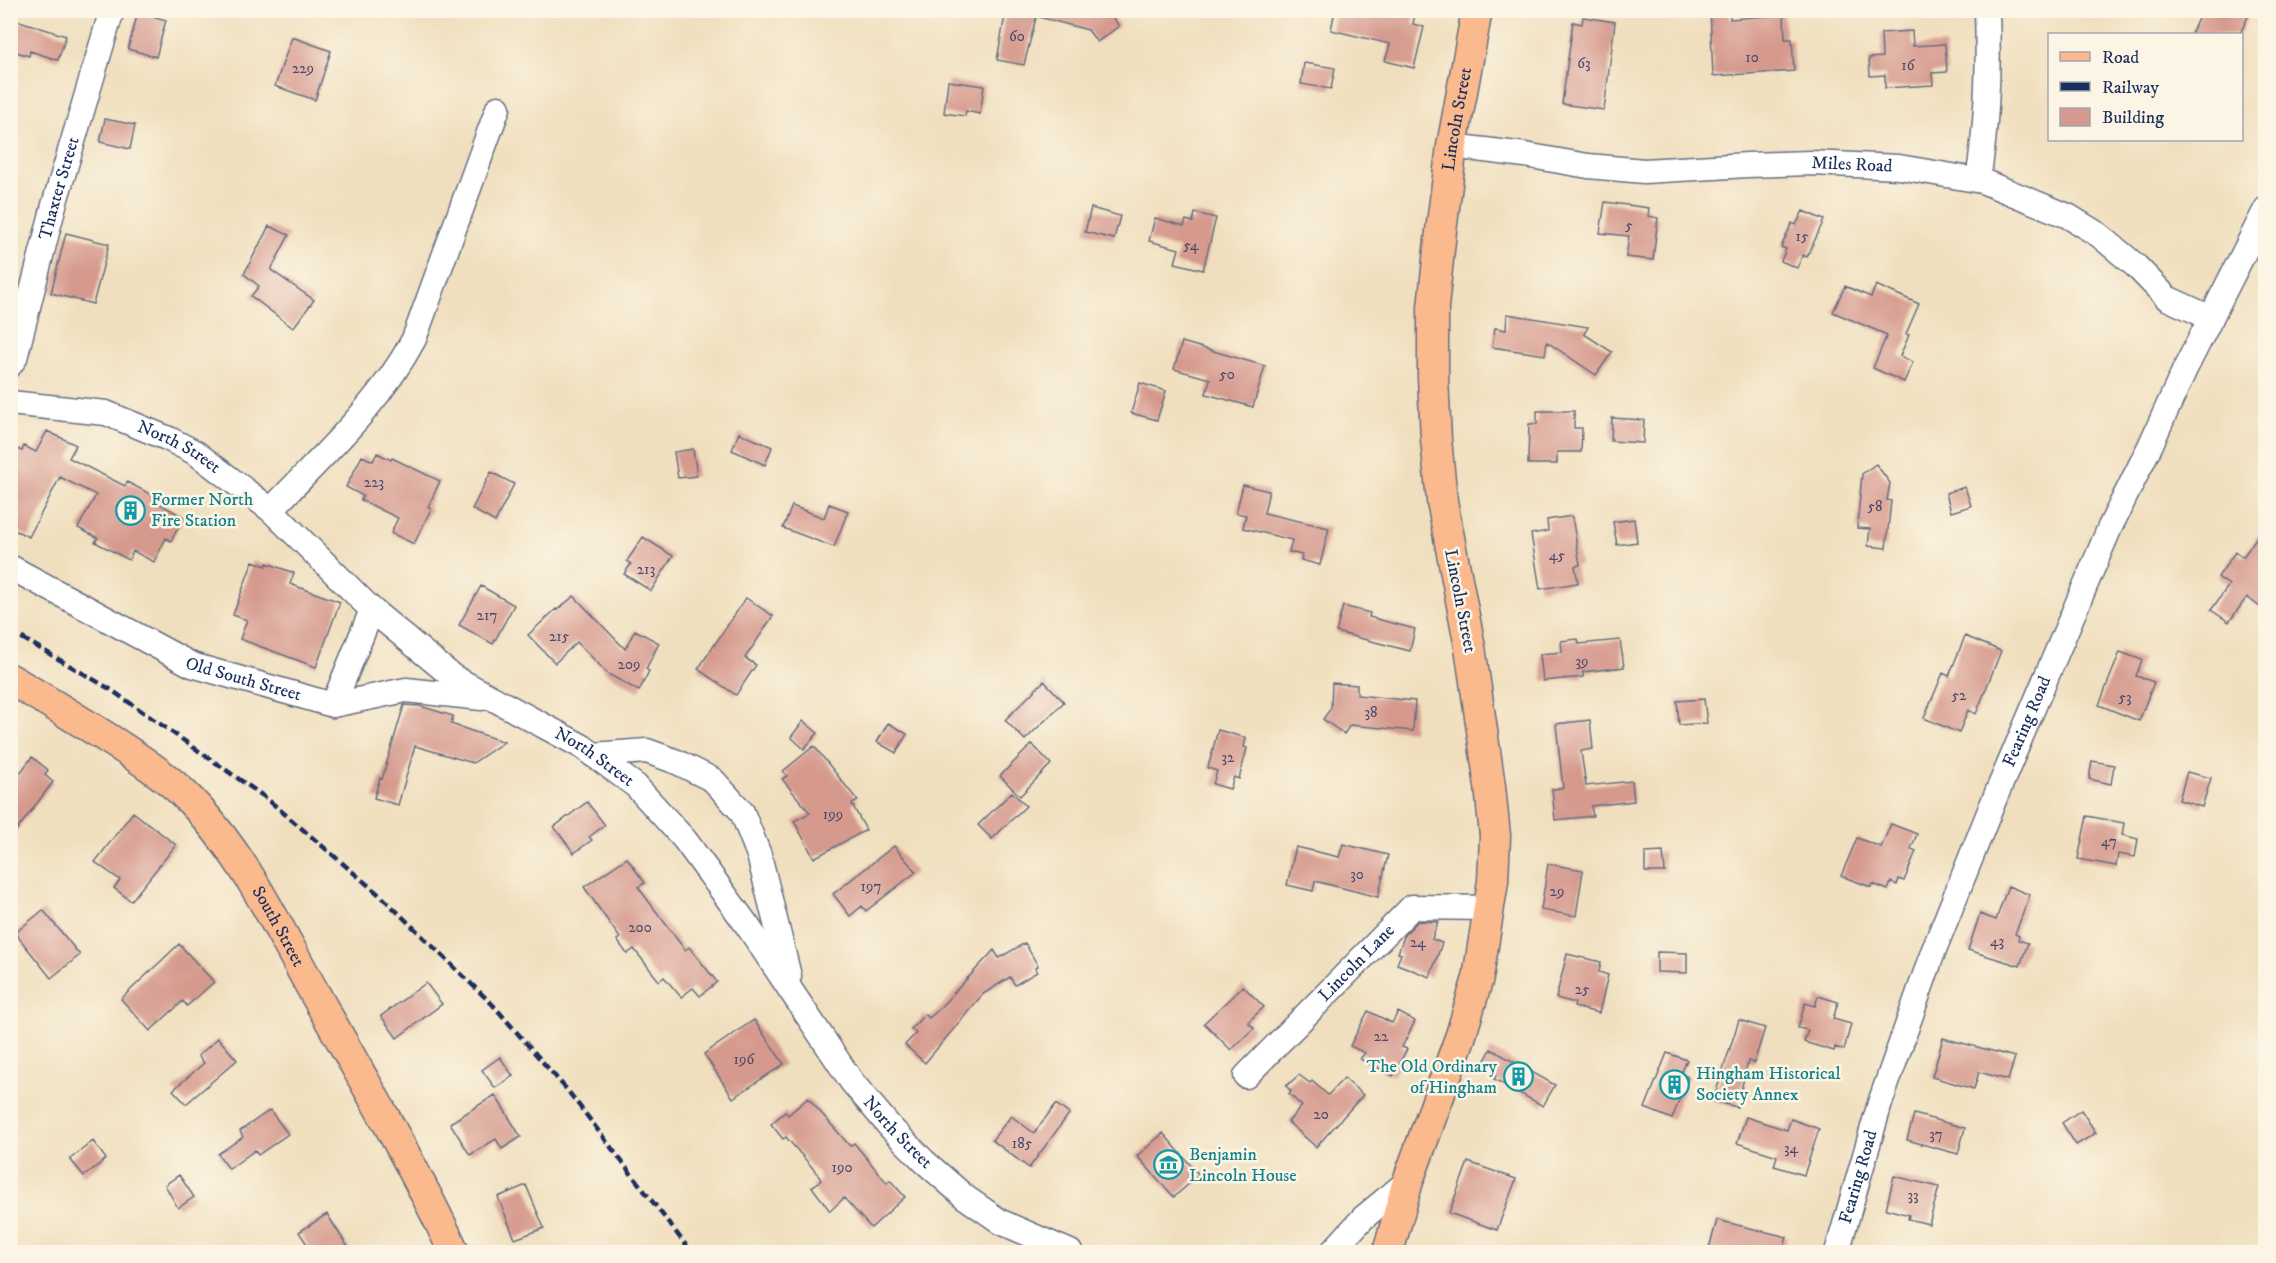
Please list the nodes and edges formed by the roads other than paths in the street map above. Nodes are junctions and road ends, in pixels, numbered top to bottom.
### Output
1 (112, 10) edge
2 (1477, 10) edge
3 (1987, 10) edge
4 (498, 108) dead end
5 (1452, 146) junction
6 (1978, 180) junction
7 (2265, 209) edge
8 (2211, 318) junction
9 (10, 364) edge
10 (10, 403) edge
11 (271, 510) junction
12 (10, 567) edge
13 (372, 610) junction
14 (10, 679) edge
15 (496, 700) junction
16 (333, 705) junction
17 (593, 755) junction
18 (1489, 908) junction
19 (793, 993) junction
20 (1246, 1076) dead end
21 (1408, 1181) junction
22 (454, 1252) edge
23 (1070, 1252) edge
24 (1332, 1252) edge
25 (1388, 1252) edge
26 (1837, 1252) edge

1 - 9 street, Thaxter Street
2 - 5 main road, Lincoln Street
3 - 6 street
4 - 11 street
5 - 6 street, Miles Road
5 - 18 main road, Lincoln Street
6 - 8 street, Miles Road
7 - 8 street, Fearing Road
8 - 26 street, Fearing Road
10 - 11 street, North Street
11 - 13 street, North Street
12 - 16 street, Old South Street
13 - 15 street, North Street
13 - 16 street
14 - 22 main road, South Street
15 - 16 street, Old South Street
15 - 17 street, North Street
17 - 19 street, North Street
17 - 19 street
18 - 20 street, Lincoln Lane
18 - 21 main road, Lincoln Street
19 - 23 street, North Street
21 - 24 street
21 - 25 main road, Lincoln Street

